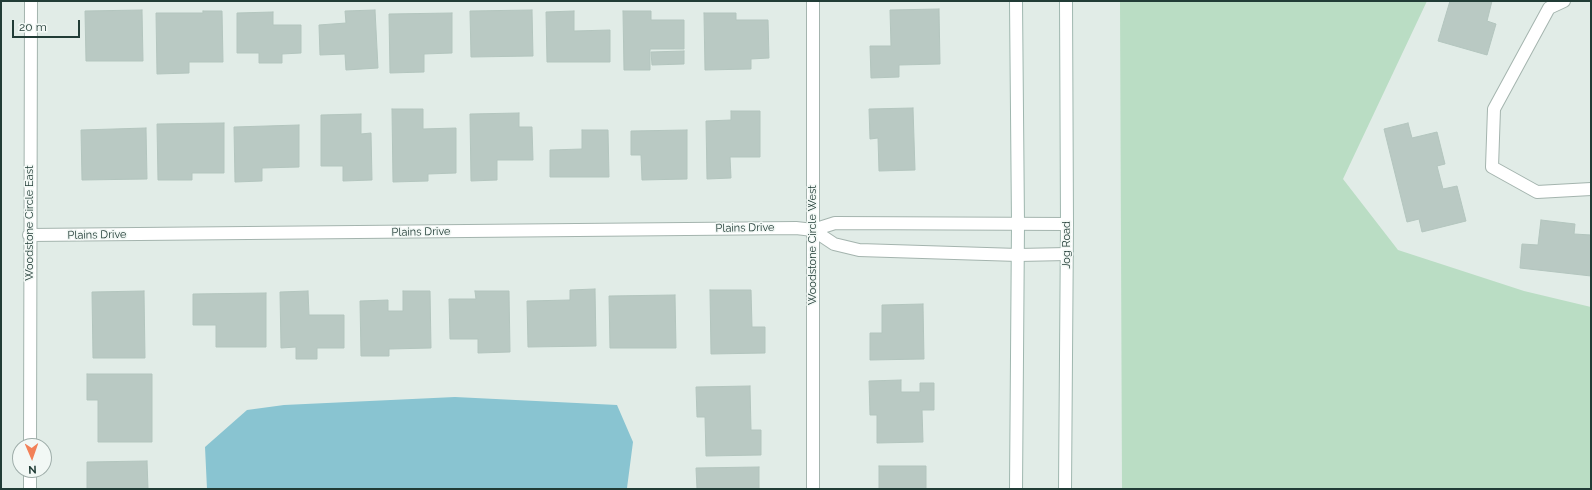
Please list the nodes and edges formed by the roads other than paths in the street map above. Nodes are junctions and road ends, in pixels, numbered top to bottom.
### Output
1 (31, 1) edge
2 (813, 1) edge
3 (1016, 1) edge
4 (1066, 1) edge
5 (1564, 1) edge
6 (1591, 189) edge
7 (1018, 224) junction
8 (1067, 224) junction
9 (814, 230) junction
10 (29, 235) junction
11 (1067, 254) junction
12 (1018, 255) junction
13 (30, 438) edge
14 (30, 478) edge
15 (30, 489) edge
16 (813, 489) edge
17 (1016, 489) edge
18 (1065, 489) edge

1 - 10 street, Woodstone Circle East
2 - 9 street, Woodstone Circle West
3 - 7 street
4 - 8 street, Jog Road
5 - 6 street
7 - 8 street, Plains Drive
7 - 9 street, Plains Drive
7 - 12 street
8 - 11 street, Jog Road
9 - 10 street, Plains Drive
9 - 12 street, Plains Drive
9 - 16 street, Woodstone Circle West
10 - 13 street, Woodstone Circle East
11 - 12 street, Plains Drive
11 - 18 street, Jog Road
12 - 17 street
14 - 15 street

